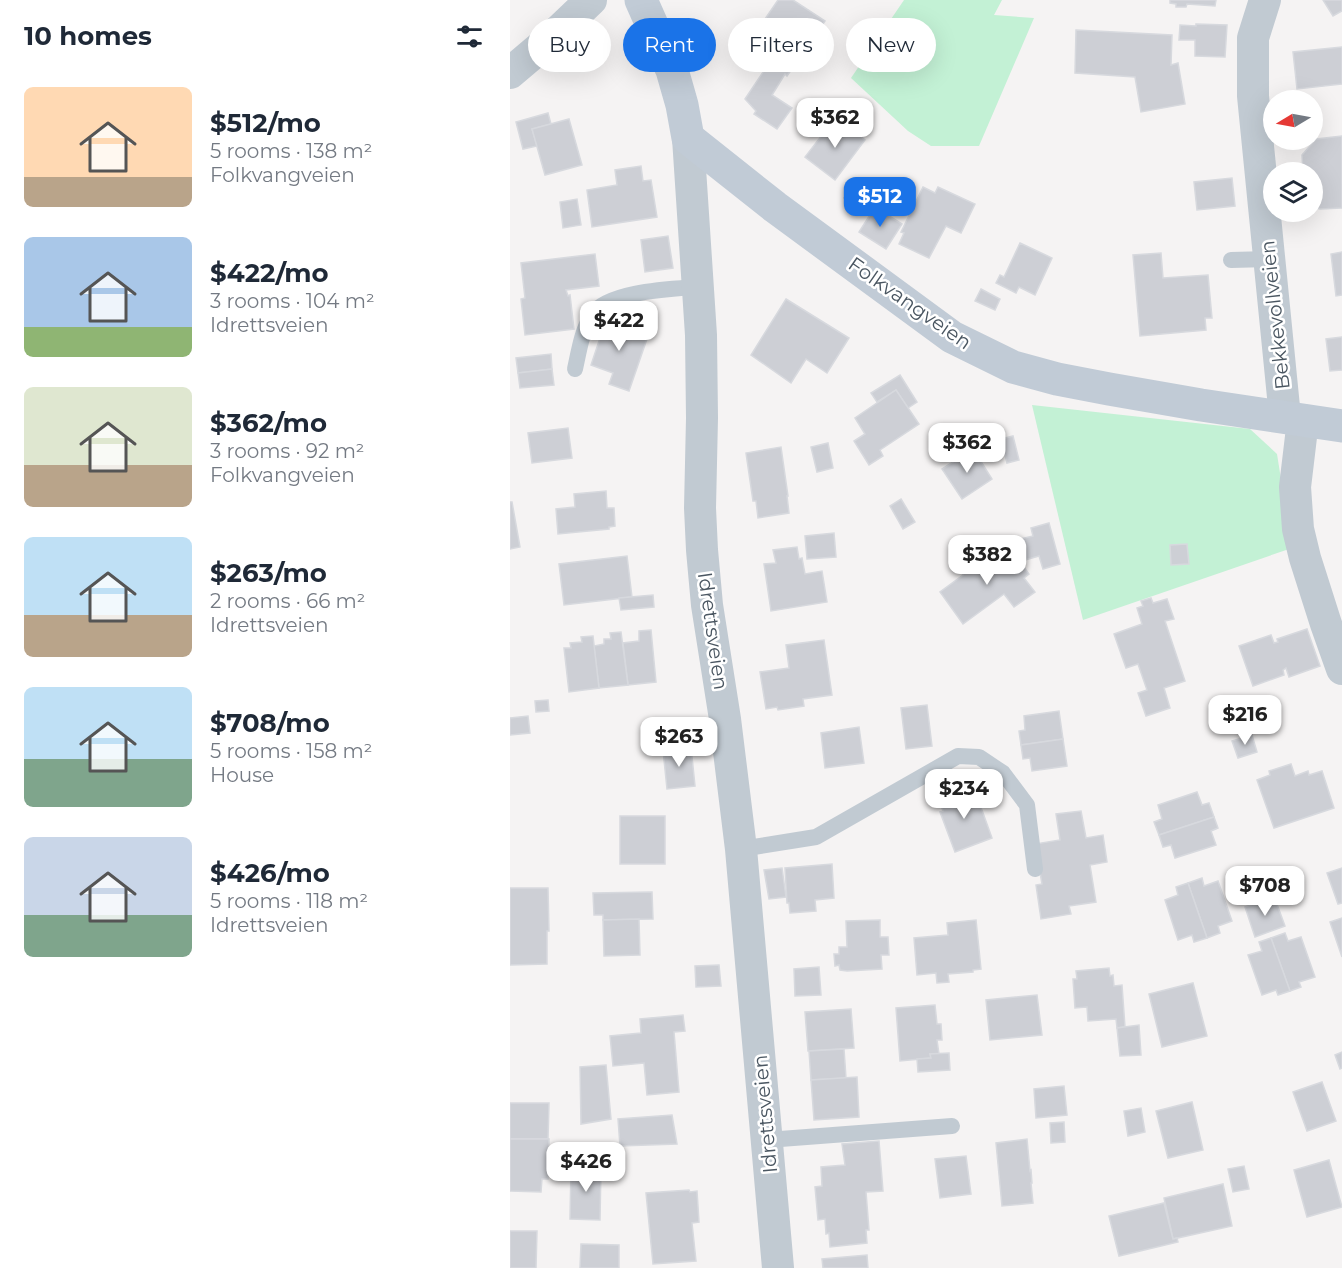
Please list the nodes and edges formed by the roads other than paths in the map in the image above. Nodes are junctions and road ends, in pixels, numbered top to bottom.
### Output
1 (591, 0) edge
2 (642, 0) edge
3 (1265, 0) edge
4 (510, 73) edge
5 (688, 138) junction
6 (1269, 259) junction
7 (1231, 260) dead end
8 (698, 287) junction
9 (574, 369) dead end
10 (1294, 418) junction
11 (1342, 426) edge
12 (1342, 669) edge
13 (741, 849) junction
14 (1035, 869) dead end
15 (952, 1126) dead end
16 (767, 1140) junction
17 (778, 1268) edge

1 - 4 street
2 - 5 street, Idrettsveien
3 - 6 street, Bekkevollveien
5 - 8 street, Idrettsveien
5 - 10 street, Folkvangveien
6 - 7 lane
6 - 10 street, Bekkevollveien
8 - 9 lane
8 - 13 street, Idrettsveien
10 - 11 street, Folkvangveien
10 - 12 street, Bekkevollveien
13 - 14 lane
13 - 16 street, Idrettsveien
15 - 16 lane
16 - 17 street, Idrettsveien

